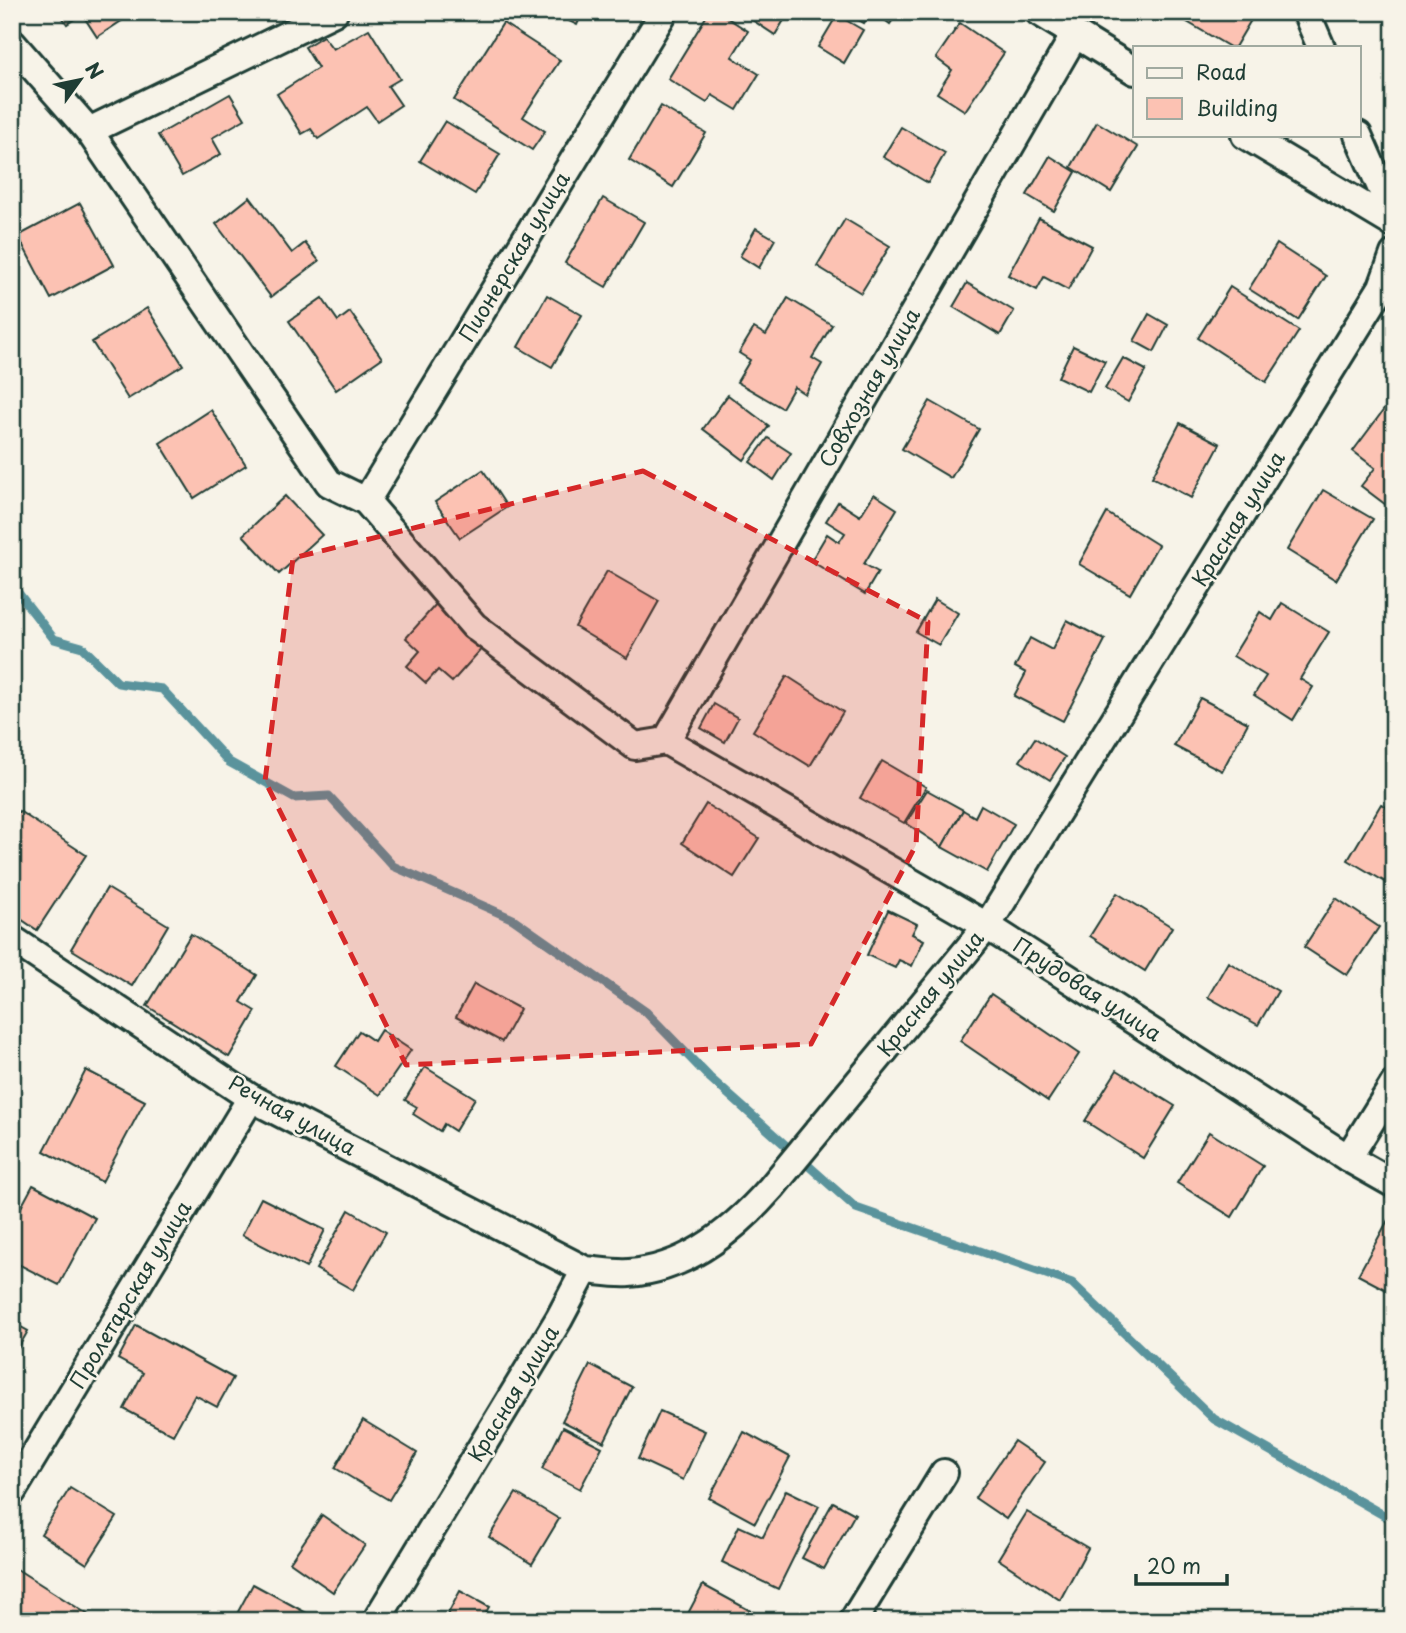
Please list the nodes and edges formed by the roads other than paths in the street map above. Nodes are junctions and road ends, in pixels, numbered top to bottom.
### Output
1 (334, 12) edge
2 (664, 12) edge
3 (1039, 12) edge
4 (1306, 12) edge
5 (1074, 36) junction
6 (12, 43) edge
7 (1321, 46) edge
8 (1133, 70) edge
9 (89, 131) junction
10 (1247, 136) edge
11 (1359, 136) edge
12 (1394, 217) edge
13 (1394, 224) edge
14 (1394, 254) edge
15 (366, 501) junction
16 (666, 741) junction
17 (987, 926) junction
18 (12, 939) edge
19 (1394, 1084) edge
20 (251, 1098) junction
21 (1348, 1158) junction
22 (1394, 1184) edge
23 (585, 1270) junction
24 (944, 1473) dead end
25 (12, 1492) edge
26 (376, 1621) edge
27 (853, 1621) edge

1 - 9 street
2 - 15 street, Пионерская улица
3 - 5 street
4 - 7 street
5 - 8 street
5 - 16 street, Совхозная улица
6 - 9 street
9 - 15 street
10 - 13 street
11 - 12 street
14 - 17 street, Красная улица
15 - 16 street
16 - 17 street, Прудовая улица
17 - 21 street, Прудовая улица
17 - 23 street, Красная улица
18 - 20 street, Речная улица
19 - 21 street
20 - 23 street, Речная улица
20 - 25 street, Пролетарская улица
21 - 22 street, Прудовая улица
23 - 26 street, Красная улица
24 - 27 street

